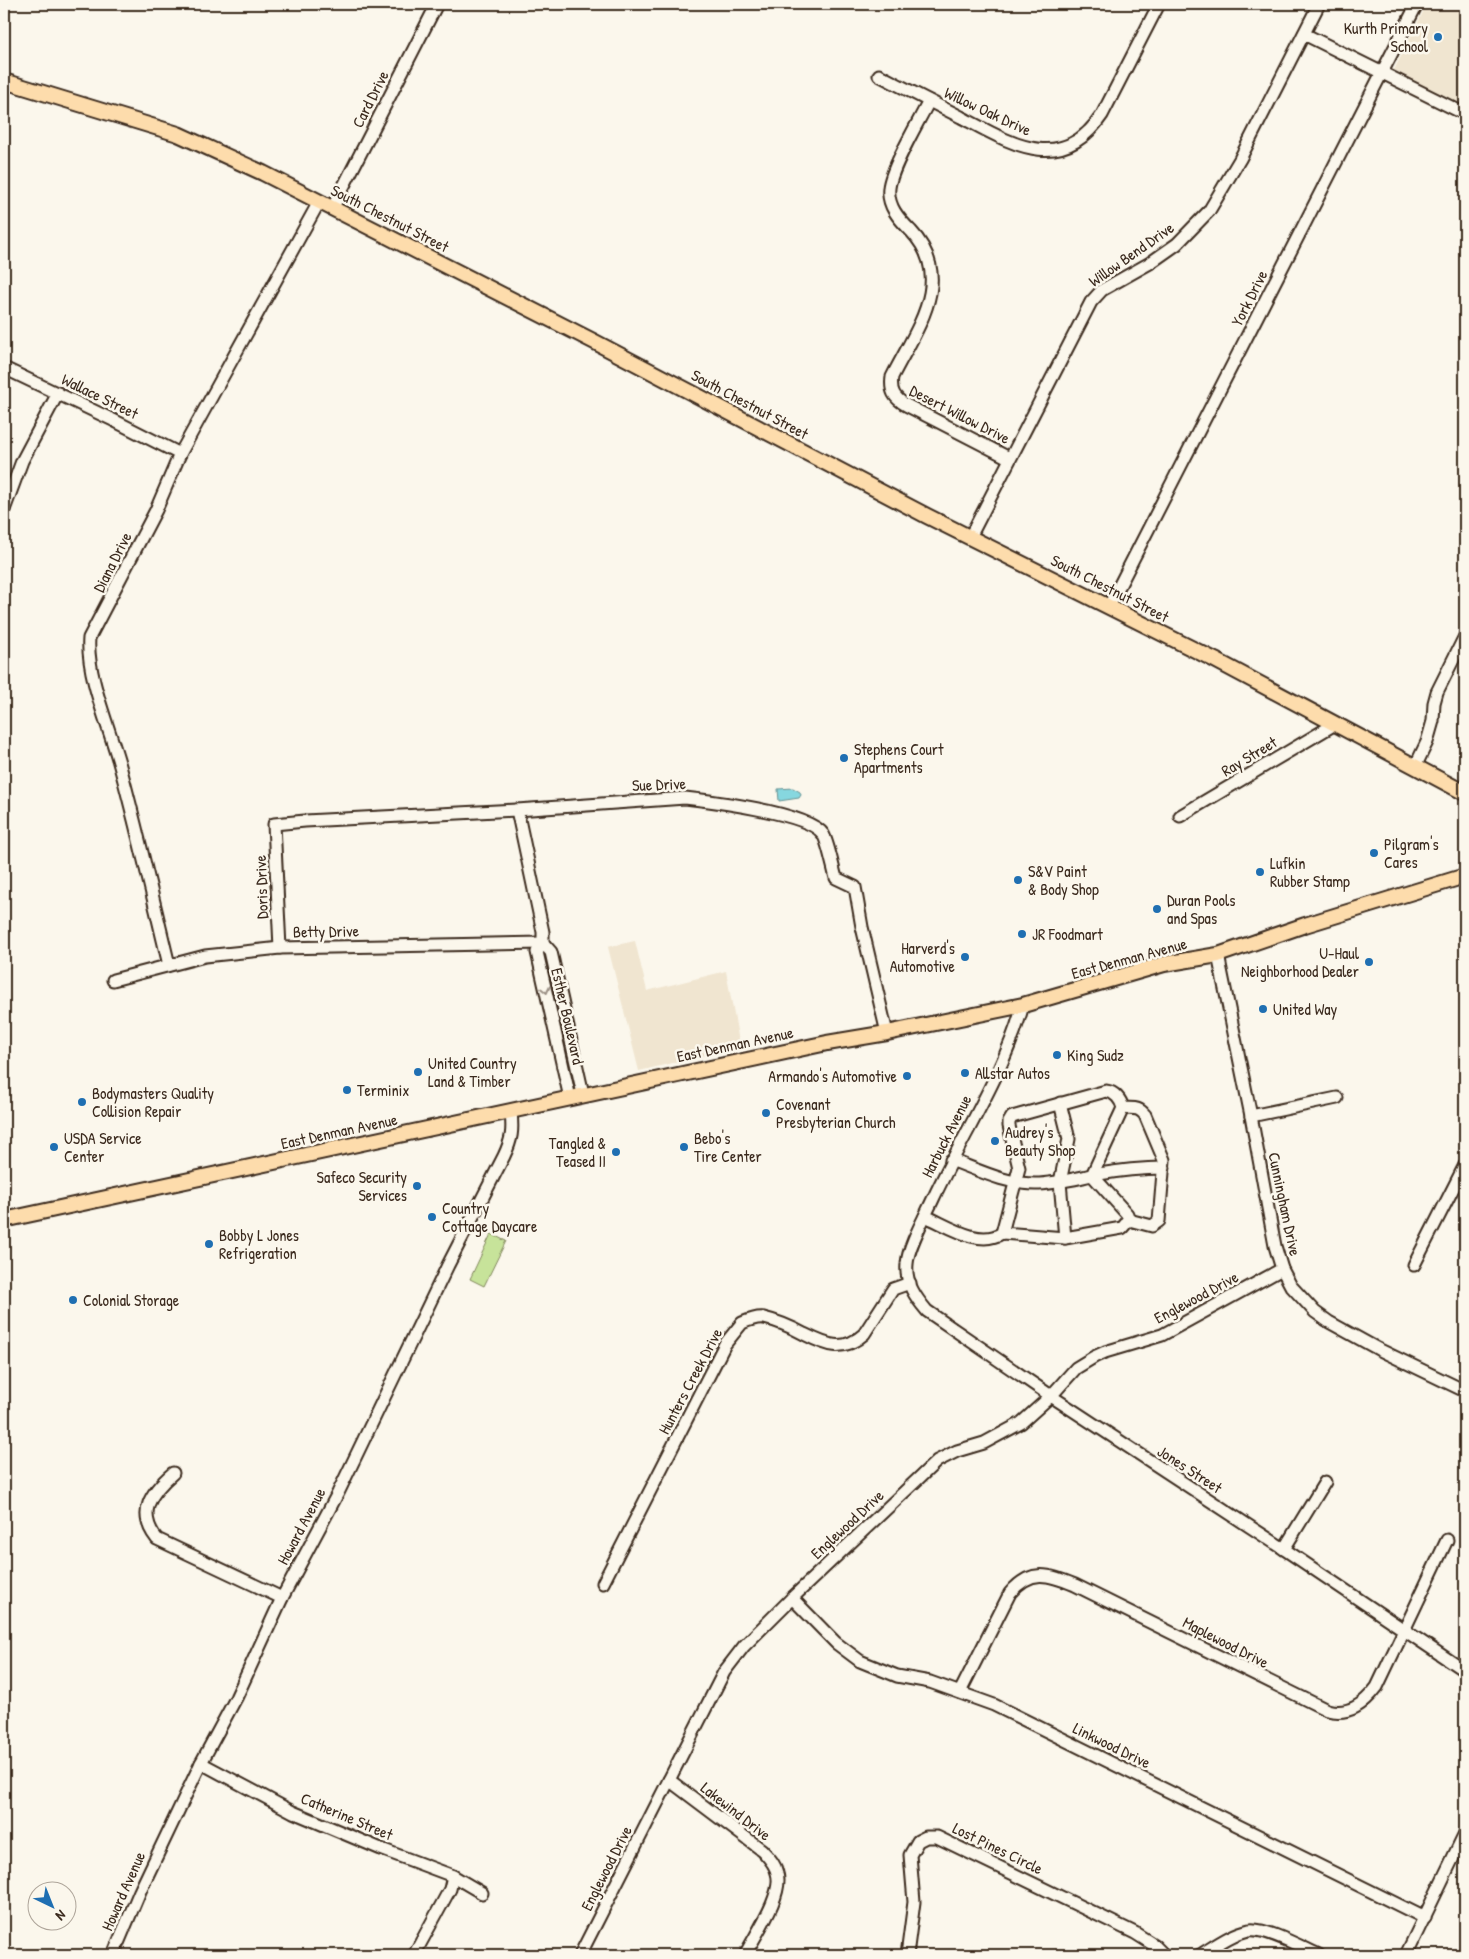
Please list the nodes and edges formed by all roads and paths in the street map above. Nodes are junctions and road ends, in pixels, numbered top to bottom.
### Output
1 (437, 4) edge
2 (1159, 4) edge
3 (1319, 4) edge
4 (1417, 4) edge
5 (1304, 34) junction
6 (1382, 72) junction
7 (879, 75) dead end
8 (4, 82) edge
9 (929, 101) junction
10 (1465, 114) edge
11 (319, 202) junction
12 (332, 209) junction
13 (4, 368) edge
14 (58, 393) junction
15 (180, 454) junction
16 (1010, 458) junction
17 (4, 510) edge
18 (970, 537) junction
19 (1108, 606) junction
20 (1465, 636) edge
21 (1335, 724) junction
22 (1415, 767) junction
23 (1465, 793) edge
24 (517, 810) junction
25 (1180, 816) dead end
26 (274, 824) joint
27 (1465, 876) edge
28 (543, 943) junction
29 (280, 948) junction
30 (1218, 955) junction
31 (169, 965) junction
32 (113, 980) dead end
33 (1022, 1005) junction
34 (887, 1033) junction
35 (577, 1096) junction
36 (1337, 1098) dead end
37 (1060, 1104) junction
38 (1123, 1108) junction
39 (511, 1112) junction
40 (1251, 1116) junction
41 (951, 1160) junction
42 (1465, 1165) edge
43 (1164, 1168) junction
44 (1092, 1176) junction
45 (1016, 1182) junction
46 (1060, 1182) junction
47 (925, 1216) junction
48 (4, 1220) edge
49 (1129, 1220) junction
50 (1002, 1233) junction
51 (1065, 1238) junction
52 (1414, 1265) dead end
53 (1282, 1269) junction
54 (910, 1283) junction
55 (1465, 1391) edge
56 (1051, 1396) junction
57 (173, 1473) dead end
58 (1325, 1482) dead end
59 (1447, 1540) dead end
60 (1284, 1549) junction
61 (603, 1583) dead end
62 (282, 1598) junction
63 (792, 1598) junction
64 (1404, 1631) junction
65 (1465, 1672) edge
66 (960, 1692) junction
67 (201, 1763) junction
68 (669, 1780) junction
69 (1465, 1834) edge
70 (454, 1876) junction
71 (482, 1893) dead end
72 (1426, 1918) junction
73 (113, 1955) edge
74 (414, 1955) edge
75 (580, 1955) edge
76 (745, 1955) edge
77 (907, 1955) edge
78 (1164, 1955) edge
79 (1200, 1955) edge
80 (1319, 1955) edge
81 (1406, 1955) edge

1 - 12 street, Card Drive
2 - 9 street, Willow Oak Drive
3 - 5 street, Willow Bend Drive
4 - 6 street, York Drive
5 - 6 street
5 - 16 street, Willow Bend Drive
6 - 10 street
6 - 19 street, York Drive
7 - 9 street, Willow Oak Drive
8 - 11 main road, South Chestnut Street
9 - 16 street, Desert Willow Drive
11 - 12 main road, South Chestnut Street
11 - 15 street, Diana Drive
12 - 18 main road, South Chestnut Street
13 - 14 street, Wallace Street
14 - 15 street, Wallace Street
14 - 17 street
15 - 31 street, Diana Drive
16 - 18 street, Willow Bend Drive
18 - 19 main road, South Chestnut Street
19 - 21 main road, South Chestnut Street
20 - 22 street
21 - 22 main road, South Chestnut Street
21 - 25 street, Ray Street
22 - 23 main road, South Chestnut Street
24 - 26 street, Sue Drive
24 - 28 street, Esther Boulevard
24 - 34 street, Sue Drive
26 - 29 street, Doris Drive
27 - 30 main road, East Denman Avenue
28 - 29 street, Betty Drive
28 - 35 street, Esther Boulevard
29 - 31 street, Betty Drive
30 - 33 main road, East Denman Avenue
30 - 40 street, Cunningham Drive
31 - 32 street, Betty Drive
33 - 34 main road, East Denman Avenue
33 - 41 street, Harbuck Avenue
34 - 35 main road, East Denman Avenue
35 - 39 main road, East Denman Avenue
36 - 40 street
37 - 38 street
37 - 45 street
37 - 46 street
38 - 43 street
38 - 44 street
39 - 48 main road, East Denman Avenue
39 - 62 street, Howard Avenue
40 - 53 street, Cunningham Drive
41 - 45 street
41 - 47 street, Harbuck Avenue
42 - 52 street
43 - 44 street
43 - 49 street
44 - 46 street
44 - 49 street
45 - 46 street
45 - 50 street
46 - 51 street
47 - 50 street
47 - 54 street, Harbuck Avenue
49 - 51 street
50 - 51 street
53 - 55 street, Cunningham Drive
53 - 56 street, Englewood Drive
54 - 56 street, Jones Street
54 - 61 street, Hunters Creek Drive
56 - 60 street, Jones Street
56 - 63 street, Englewood Drive
57 - 62 street
58 - 60 street
59 - 64 street, Maplewood Drive
60 - 64 street, Jones Street
62 - 67 street, Howard Avenue
63 - 66 street, Linkwood Drive
63 - 68 street, Englewood Drive
64 - 65 street, Jones Street
64 - 66 street, Maplewood Drive
66 - 72 street, Linkwood Drive
67 - 70 street, Catherine Street
67 - 73 street, Howard Avenue
68 - 75 street, Englewood Drive
68 - 76 street, Lakewind Drive
69 - 72 street
70 - 71 street, Catherine Street
70 - 74 street
72 - 81 street
77 - 78 street, Lost Pines Circle
79 - 80 street

